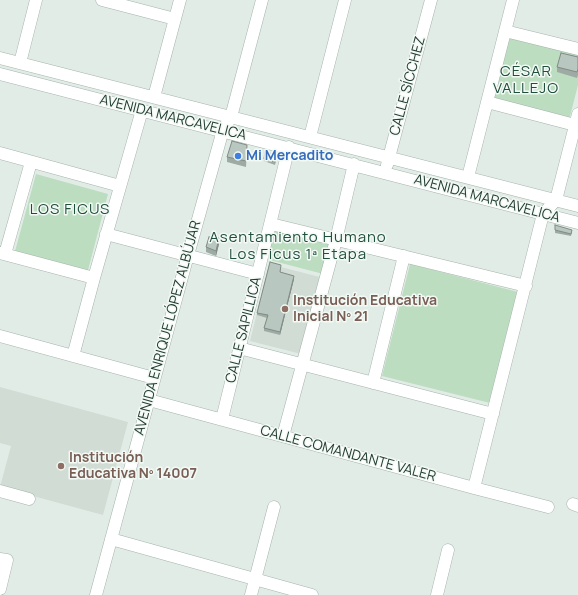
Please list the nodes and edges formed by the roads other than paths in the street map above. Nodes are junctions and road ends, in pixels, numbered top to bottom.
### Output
1 (36, 0) edge
2 (102, 0) edge
3 (180, 0) edge
4 (262, 0) edge
5 (345, 0) edge
6 (431, 0) edge
7 (513, 0) edge
8 (175, 19) junction
9 (505, 31) junction
10 (578, 49) edge
11 (0, 58) edge
12 (20, 63) junction
13 (0, 74) edge
14 (154, 97) junction
15 (487, 102) junction
16 (142, 110) junction
17 (231, 117) junction
18 (577, 120) edge
19 (223, 130) junction
20 (310, 137) junction
21 (289, 147) junction
22 (0, 153) edge
23 (389, 157) junction
24 (31, 162) junction
25 (354, 164) junction
26 (385, 172) junction
27 (468, 177) junction
28 (120, 186) junction
29 (556, 200) junction
30 (578, 206) edge
31 (543, 214) junction
32 (578, 223) edge
33 (270, 224) junction
34 (106, 234) junction
35 (336, 240) junction
36 (3, 253) edge
37 (188, 255) junction
38 (404, 256) junction
39 (258, 274) junction
40 (94, 278) junction
41 (526, 286) junction
42 (0, 336) edge
43 (239, 348) junction
44 (73, 356) junction
45 (302, 365) junction
46 (154, 378) junction
47 (373, 383) junction
48 (149, 400) junction
49 (493, 414) junction
50 (222, 420) junction
51 (283, 436) junction
52 (474, 488) junction
53 (0, 491) edge
54 (29, 499) dead end
55 (274, 507) dead end
56 (548, 507) dead end
57 (111, 540) junction
58 (448, 550) dead end
59 (0, 559) edge
60 (255, 579) junction
61 (0, 589) edge
62 (96, 595) edge
63 (251, 595) edge
64 (312, 595) edge
65 (437, 595) edge

1 - 12 street
2 - 8 street
3 - 8 street
4 - 17 street, AVENIDA ENRIQUE LÓPEZ ALBÚJAR
5 - 20 street
6 - 23 street, CALLE SÍCCHEZ
7 - 9 street
8 - 14 street
9 - 10 street
9 - 15 street
11 - 12 street, AVENIDA MARCAVELICA
12 - 14 street, AVENIDA MARCAVELICA
13 - 16 street, AVENIDA MARCAVELICA
14 - 17 street, AVENIDA MARCAVELICA
15 - 18 street
15 - 27 street
16 - 19 street, AVENIDA MARCAVELICA
16 - 28 street
17 - 19 street, AVENIDA ENRIQUE LÓPEZ ALBÚJAR
17 - 20 street, AVENIDA MARCAVELICA
18 - 29 street
19 - 21 street, AVENIDA MARCAVELICA
19 - 37 street, AVENIDA ENRIQUE LÓPEZ ALBÚJAR
20 - 23 street, AVENIDA MARCAVELICA
21 - 25 street, AVENIDA MARCAVELICA
21 - 33 street, CALLE SAPILLICA
22 - 24 street
23 - 26 street, CALLE SÍCCHEZ
23 - 27 street, AVENIDA MARCAVELICA
24 - 28 street
24 - 36 street
25 - 26 street, AVENIDA MARCAVELICA
25 - 35 street
26 - 31 street, AVENIDA MARCAVELICA
27 - 29 street, AVENIDA MARCAVELICA
28 - 34 street
29 - 30 street, AVENIDA MARCAVELICA
29 - 31 street
31 - 32 street, AVENIDA MARCAVELICA
31 - 41 street
33 - 35 street
33 - 39 street, CALLE SAPILLICA
34 - 37 street
34 - 40 street
35 - 38 street
35 - 45 street
36 - 40 street
37 - 39 street
37 - 46 street, AVENIDA ENRIQUE LÓPEZ ALBÚJAR
38 - 41 street
38 - 47 street
39 - 43 street, CALLE SAPILLICA
40 - 44 street
41 - 49 street
42 - 44 street
43 - 45 street
43 - 50 street, CALLE SAPILLICA
44 - 46 street
45 - 47 street
45 - 51 street
46 - 48 street, AVENIDA ENRIQUE LÓPEZ ALBÚJAR
47 - 49 street
48 - 50 street, CALLE COMANDANTE VALER
48 - 57 street, AVENIDA ENRIQUE LÓPEZ ALBÚJAR
49 - 52 street
50 - 51 street, CALLE COMANDANTE VALER
51 - 52 street, CALLE COMANDANTE VALER
52 - 56 street, CALLE COMANDANTE VALER
53 - 54 street
55 - 60 street
57 - 60 street
57 - 62 street, AVENIDA ENRIQUE LÓPEZ ALBÚJAR
58 - 65 street
59 - 61 street
60 - 63 street
60 - 64 street

